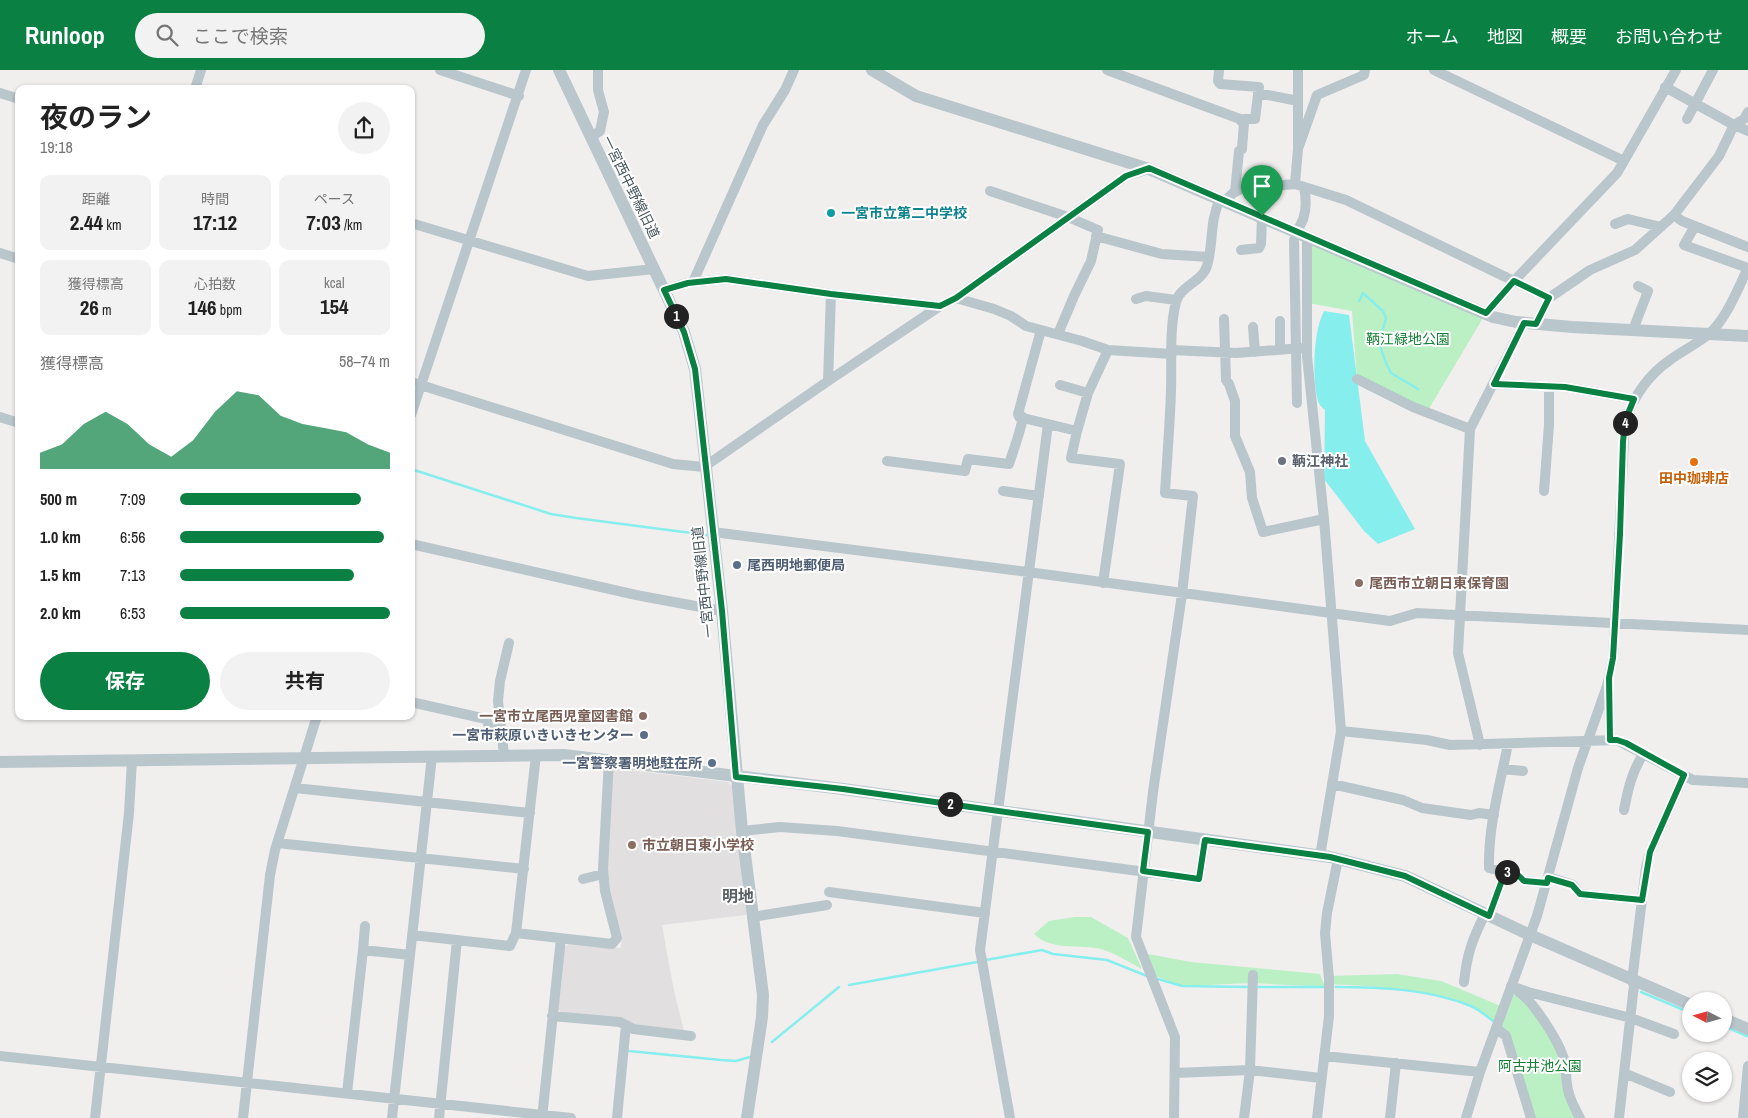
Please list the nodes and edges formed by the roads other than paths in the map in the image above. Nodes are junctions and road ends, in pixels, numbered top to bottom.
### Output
1 (201, 70) edge
2 (440, 70) edge
3 (526, 70) edge
4 (559, 70) edge
5 (598, 70) edge
6 (794, 70) edge
7 (872, 70) edge
8 (1107, 70) edge
9 (1219, 70) edge
10 (1298, 70) edge
11 (1365, 70) edge
12 (1434, 70) edge
13 (1676, 70) edge
14 (1713, 70) edge
15 (196, 85) edge
16 (1665, 87) junction
17 (1258, 93) junction
18 (0, 94) edge
19 (1317, 95) junction
20 (519, 96) junction
21 (15, 98) edge
22 (1298, 98) junction
23 (1696, 103) junction
24 (1748, 112) edge
25 (1687, 119) dead end
26 (1241, 121) junction
27 (1734, 125) junction
28 (1748, 131) edge
29 (591, 137) junction
30 (1298, 149) junction
31 (1624, 161) junction
32 (1149, 168) junction
33 (1300, 185) junction
34 (990, 191) dead end
35 (1227, 197) junction
36 (1674, 215) junction
37 (1262, 216) junction
38 (1068, 217) junction
39 (415, 223) edge
40 (1615, 224) dead end
41 (1695, 226) junction
42 (1661, 227) junction
43 (1096, 236) junction
44 (1299, 236) junction
45 (469, 241) junction
46 (1748, 247) edge
47 (1241, 250) dead end
48 (0, 253) edge
49 (1209, 257) junction
50 (15, 258) edge
51 (1748, 268) edge
52 (654, 269) junction
53 (1514, 281) junction
54 (693, 282) junction
55 (1638, 286) dead end
56 (664, 290) junction
57 (831, 294) junction
58 (956, 298) junction
59 (1549, 298) junction
60 (1136, 300) dead end
61 (1176, 300) junction
62 (940, 306) junction
63 (1486, 313) junction
64 (1224, 319) dead end
65 (1280, 321) dead end
66 (1530, 323) junction
67 (1254, 327) dead end
68 (1041, 330) junction
69 (1633, 330) junction
70 (1058, 334) junction
71 (1709, 334) junction
72 (1748, 336) edge
73 (1296, 348) junction
74 (1308, 348) junction
75 (1108, 350) junction
76 (1280, 350) junction
77 (1172, 352) junction
78 (1255, 352) junction
79 (1224, 353) junction
80 (1357, 379) dead end
81 (828, 381) junction
82 (416, 383) edge
83 (1494, 384) junction
84 (1060, 385) dead end
85 (1549, 386) junction
86 (1088, 393) junction
87 (1634, 399) junction
88 (1297, 403) dead end
89 (0, 417) edge
90 (1023, 417) junction
91 (15, 422) edge
92 (1048, 424) junction
93 (1470, 429) junction
94 (1077, 432) junction
95 (887, 461) dead end
96 (704, 467) junction
97 (1544, 490) dead end
98 (1003, 491) dead end
99 (1039, 496) junction
100 (1324, 519) junction
101 (713, 532) junction
102 (415, 545) edge
103 (1028, 572) junction
104 (1103, 584) junction
105 (1182, 594) junction
106 (722, 611) junction
107 (1331, 614) junction
108 (1460, 616) junction
109 (1615, 624) junction
110 (1748, 630) edge
111 (509, 643) dead end
112 (1609, 678) junction
113 (415, 703) edge
114 (316, 720) edge
115 (501, 731) junction
116 (1341, 731) junction
117 (1610, 740) junction
118 (1589, 741) junction
119 (1508, 744) junction
120 (1480, 745) junction
121 (1644, 753) junction
122 (504, 755) junction
123 (536, 755) junction
124 (432, 756) junction
125 (303, 758) junction
126 (132, 760) junction
127 (609, 760) junction
128 (0, 762) edge
129 (1503, 769) junction
130 (1523, 772) dead end
131 (1684, 775) junction
132 (736, 777) junction
133 (1748, 783) edge
134 (1332, 784) junction
135 (294, 788) junction
136 (426, 802) junction
137 (1624, 810) dead end
138 (998, 811) junction
139 (530, 813) junction
140 (1494, 815) junction
141 (742, 831) junction
142 (1148, 832) junction
143 (1205, 840) junction
144 (277, 843) junction
145 (992, 852) junction
146 (1320, 856) junction
147 (420, 858) junction
148 (1338, 859) junction
149 (524, 869) junction
150 (1143, 871) junction
151 (1505, 872) junction
152 (603, 874) junction
153 (583, 879) dead end
154 (1548, 880) junction
155 (829, 892) dead end
156 (1642, 900) junction
157 (827, 905) dead end
158 (985, 913) junction
159 (1487, 915) junction
160 (752, 917) junction
161 (366, 926) dead end
162 (516, 933) junction
163 (412, 935) junction
164 (1530, 936) junction
165 (561, 938) junction
166 (458, 940) junction
167 (363, 950) junction
168 (410, 955) junction
169 (1253, 975) dead end
170 (1632, 981) junction
171 (1464, 982) dead end
172 (1511, 986) junction
173 (1682, 1001) edge
174 (552, 1016) junction
175 (1631, 1018) junction
176 (1732, 1022) edge
177 (626, 1026) junction
178 (1496, 1028) junction
179 (1748, 1029) edge
180 (1674, 1034) dead end
181 (691, 1036) dead end
182 (0, 1056) edge
183 (1324, 1056) junction
184 (1396, 1063) junction
185 (100, 1066) junction
186 (1748, 1066) edge
187 (1250, 1070) junction
188 (1480, 1072) junction
189 (1175, 1073) junction
190 (1624, 1073) junction
191 (1321, 1078) junction
192 (247, 1082) junction
193 (1670, 1092) dead end
194 (347, 1093) junction
195 (394, 1098) junction
196 (441, 1103) junction
197 (543, 1116) edge
198 (95, 1118) edge
199 (243, 1118) edge
200 (392, 1118) edge
201 (439, 1118) edge
202 (571, 1118) edge
203 (617, 1118) edge
204 (747, 1118) edge
205 (1010, 1118) edge
206 (1174, 1118) edge
207 (1244, 1118) edge
208 (1317, 1118) edge
209 (1390, 1118) edge
210 (1466, 1118) edge
211 (1531, 1118) edge
212 (1580, 1118) edge
213 (1619, 1118) edge
214 (1743, 1118) edge

1 - 15 street
2 - 20 street
3 - 20 street
4 - 29 street, 一宮西中野線旧道
5 - 29 street
6 - 54 street
7 - 32 street
8 - 26 street
9 - 17 street
10 - 22 street
11 - 19 street
12 - 31 street
13 - 16 street
14 - 23 street
16 - 23 street
16 - 31 street
17 - 22 street
17 - 26 street
18 - 21 street
19 - 22 street
19 - 30 street
20 - 45 street
22 - 30 street
23 - 25 street
23 - 27 street
24 - 27 street
26 - 35 street
27 - 28 street
27 - 36 street
29 - 52 street, 一宮西中野線旧道
30 - 33 street
31 - 53 street
32 - 35 street
32 - 38 street
33 - 35 street
33 - 44 street
33 - 53 street
34 - 38 street
35 - 37 street
35 - 49 street
36 - 41 street
36 - 42 street
37 - 44 street
37 - 47 street
38 - 43 street
38 - 58 street
39 - 45 street
40 - 42 street
41 - 46 street
41 - 51 street
42 - 59 street
43 - 49 street
43 - 70 street
44 - 63 street
44 - 73 street
44 - 74 street
45 - 52 street
45 - 82 street
48 - 50 street
49 - 61 street
51 - 71 street
52 - 56 street, 一宮西中野線旧道
53 - 59 street
53 - 63 street
54 - 56 street
54 - 57 street
55 - 69 street
56 - 96 street, 一宮西中野線旧道
57 - 62 street
57 - 81 street
58 - 62 street
58 - 68 street
59 - 66 street
60 - 61 street
61 - 77 street
62 - 81 street
63 - 66 street
64 - 79 street
65 - 76 street
66 - 69 street
66 - 83 street
67 - 78 street
68 - 70 street
68 - 90 street
69 - 71 street
70 - 75 street
71 - 72 street
71 - 87 street
73 - 74 street
73 - 76 street
73 - 88 street
74 - 100 street
75 - 77 street
75 - 86 street
76 - 78 street
77 - 79 street
77 - 105 street
78 - 79 street
79 - 100 street
80 - 93 street
81 - 96 street
82 - 96 street
83 - 85 street
83 - 93 street
84 - 86 street
85 - 87 street
85 - 97 street
86 - 94 street
87 - 109 street
89 - 91 street
90 - 92 street
90 - 95 street
92 - 94 street
92 - 99 street
93 - 108 street
94 - 104 street
96 - 101 street, 一宮西中野線旧道
98 - 99 street
99 - 103 street
100 - 107 street
101 - 103 street
101 - 106 street, 一宮西中野線旧道
102 - 106 street
103 - 104 street
103 - 138 street
104 - 105 street
105 - 107 street
105 - 142 street
106 - 132 street, 一宮西中野線旧道
107 - 108 street
107 - 116 street
108 - 109 street
108 - 120 street
109 - 110 street
109 - 112 street
111 - 115 street
112 - 117 street
112 - 118 street
113 - 115 street
114 - 125 street
115 - 122 street
116 - 120 street
116 - 134 street
117 - 118 street
117 - 121 street
118 - 119 street
118 - 154 street
119 - 120 street
119 - 129 street
121 - 131 street
121 - 137 street
122 - 123 street
122 - 124 street
123 - 127 street
123 - 139 street
124 - 125 street
124 - 136 street
125 - 126 street
125 - 135 street
126 - 128 street
126 - 185 street
127 - 132 street
127 - 152 street
129 - 130 street
129 - 140 street
131 - 133 street
131 - 156 street
132 - 138 street
132 - 141 street, 一宮西中野線旧道
134 - 140 street
134 - 146 street
135 - 136 street
135 - 144 street
136 - 139 street
136 - 147 street
138 - 142 street
138 - 145 street
139 - 149 street
140 - 151 street
141 - 145 street
141 - 160 street, 一宮西中野線旧道
142 - 143 street
142 - 150 street
143 - 146 street
143 - 150 street
144 - 147 street
144 - 192 street
145 - 150 street
145 - 158 street
146 - 148 street
147 - 149 street
147 - 163 street
148 - 159 street
148 - 183 street
149 - 162 street
150 - 189 street
151 - 154 street
151 - 159 street
152 - 153 street
152 - 165 street
154 - 156 street
154 - 164 street
155 - 158 street
156 - 170 street
157 - 160 street
158 - 205 street
159 - 164 street
159 - 171 street
160 - 204 street, 一宮西中野線旧道
161 - 167 street
162 - 165 street
162 - 166 street
163 - 166 street
163 - 168 street
164 - 170 street
164 - 172 street
165 - 174 street
166 - 196 street
167 - 168 street
167 - 194 street
168 - 195 street
169 - 187 street
170 - 173 street
170 - 175 street
172 - 175 street
172 - 178 street
172 - 212 street
174 - 177 street
174 - 197 street
175 - 180 street
175 - 190 street
176 - 179 street
177 - 181 street
177 - 203 street
178 - 188 street
178 - 211 street
182 - 185 street
183 - 184 street
183 - 191 street
184 - 188 street
184 - 209 street
185 - 192 street
185 - 198 street
186 - 214 street
187 - 189 street
187 - 191 street
187 - 207 street
188 - 210 street
189 - 206 street
190 - 193 street
190 - 213 street
191 - 208 street
192 - 194 street
192 - 199 street
194 - 195 street
195 - 196 street
195 - 200 street
196 - 197 street
196 - 201 street
197 - 202 street

